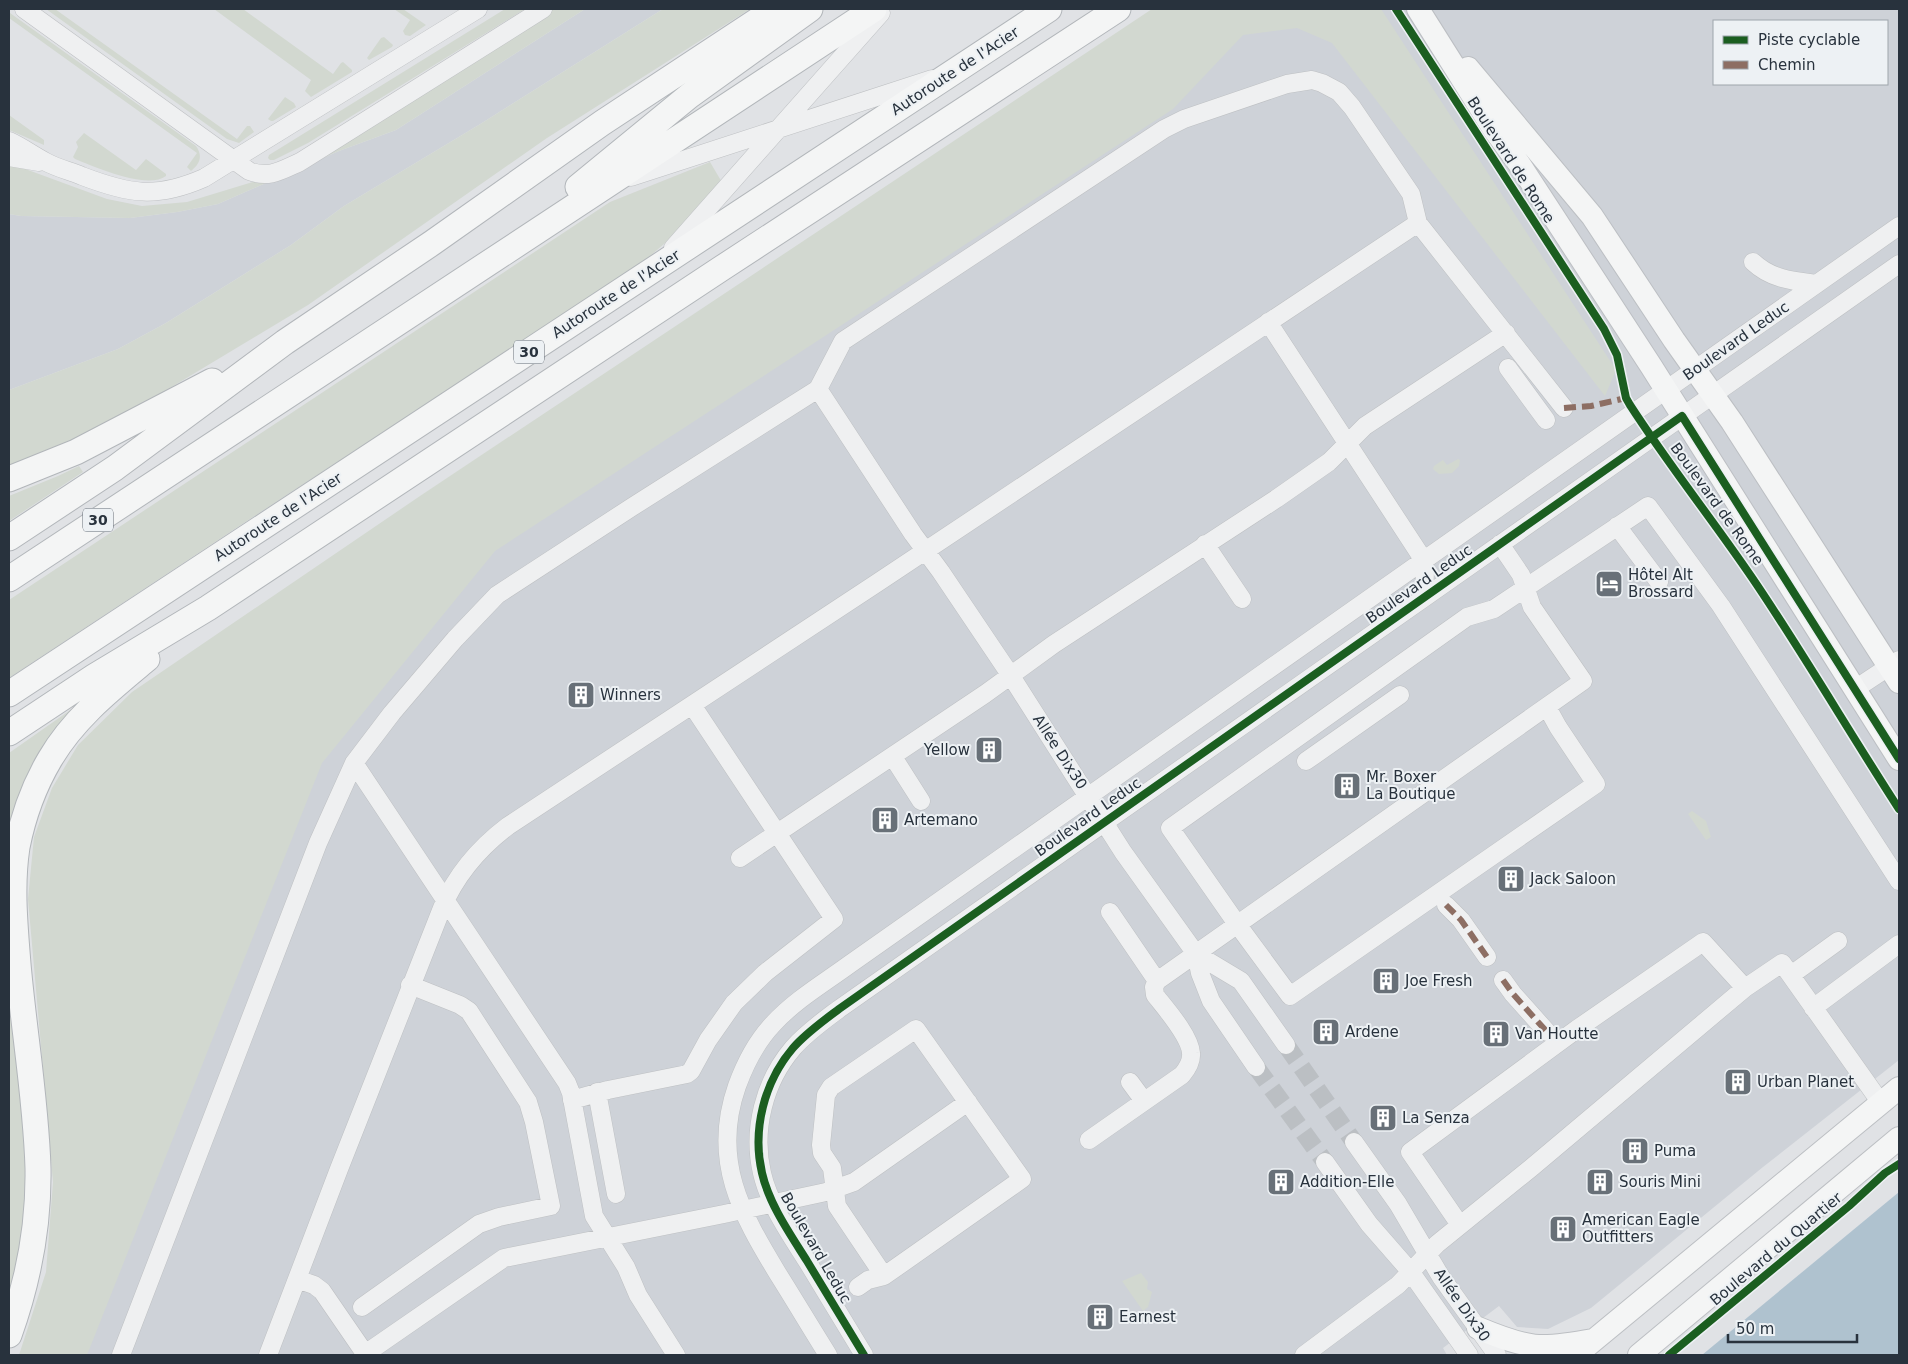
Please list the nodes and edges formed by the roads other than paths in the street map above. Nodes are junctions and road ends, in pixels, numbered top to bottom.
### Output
1 (24, 9) edge
2 (478, 9) edge
3 (543, 9) edge
4 (775, 9) edge
5 (810, 9) edge
6 (874, 9) edge
7 (884, 9) edge
8 (1049, 9) edge
9 (1118, 9) edge
10 (1420, 12) edge
11 (953, 72) junction
12 (777, 130) junction
13 (9, 141) edge
14 (9, 157) edge
15 (234, 159) junction
16 (47, 163) junction
17 (604, 186) junction
18 (1418, 223) junction
19 (1899, 226) edge
20 (1752, 262) dead end
21 (1899, 264) edge
22 (656, 267) junction
23 (476, 271) junction
24 (1817, 284) junction
25 (1268, 322) junction
26 (1506, 333) junction
27 (285, 342) junction
28 (1491, 343) junction
29 (1696, 370) junction
30 (818, 389) junction
31 (1666, 390) junction
32 (1714, 394) junction
33 (1564, 408) dead end
34 (1682, 416) junction
35 (1546, 420) dead end
36 (1348, 444) junction
37 (9, 479) edge
38 (1617, 526) junction
39 (9, 538) edge
40 (1205, 544) junction
41 (1500, 544) junction
42 (925, 550) junction
43 (1422, 561) junction
44 (9, 579) edge
45 (1659, 582) dead end
46 (1525, 588) junction
47 (1424, 598) junction
48 (1242, 599) dead end
49 (208, 608) junction
50 (1896, 669) edge
51 (1011, 676) junction
52 (1855, 689) junction
53 (9, 694) edge
54 (1400, 695) dead end
55 (692, 705) junction
56 (1340, 707) junction
57 (1547, 707) junction
58 (1354, 727) junction
59 (9, 734) edge
60 (892, 757) junction
61 (1899, 759) edge
62 (1306, 761) dead end
63 (354, 763) junction
64 (1089, 795) junction
65 (922, 801) dead end
66 (1105, 822) junction
67 (777, 833) junction
68 (740, 858) dead end
69 (1899, 881) edge
70 (445, 900) junction
71 (1446, 905) dead end
72 (1110, 912) dead end
73 (1237, 924) junction
74 (1838, 941) dead end
75 (1899, 944) edge
76 (1196, 954) junction
77 (1487, 957) dead end
78 (1786, 969) junction
79 (1504, 980) dead end
80 (1157, 981) junction
81 (410, 985) junction
82 (1745, 988) junction
83 (1813, 1008) junction
84 (1548, 1032) dead end
85 (1286, 1046) tunnel mouth
86 (1256, 1067) tunnel mouth
87 (1130, 1082) dead end
88 (1899, 1088) edge
89 (597, 1092) junction
90 (572, 1100) junction
91 (1144, 1101) junction
92 (968, 1102) junction
93 (1881, 1103) junction
94 (1899, 1138) edge
95 (1089, 1140) dead end
96 (1354, 1142) tunnel mouth
97 (1325, 1162) tunnel mouth
98 (835, 1189) junction
99 (616, 1194) dead end
100 (773, 1203) junction
101 (742, 1210) junction
102 (1460, 1226) junction
103 (607, 1237) junction
104 (1426, 1254) junction
105 (1410, 1271) junction
106 (884, 1276) junction
107 (297, 1279) junction
108 (858, 1287) dead end
109 (362, 1306) dead end
110 (1478, 1328) junction
111 (9, 1335) edge
112 (1596, 1339) junction
113 (1463, 1352) edge
114 (121, 1355) edge
115 (268, 1355) edge
116 (366, 1355) edge
117 (676, 1355) edge
118 (828, 1355) edge
119 (864, 1355) edge
120 (1304, 1355) edge
121 (1498, 1355) edge
122 (1576, 1355) edge
123 (1638, 1355) edge

1 - 15 street
2 - 15 street
3 - 15 street
4 - 27 highway
5 - 23 highway
6 - 17 highway, 30
7 - 12 street
8 - 11 highway, Autoroute de l'Acier / 30
9 - 49 highway
10 - 29 main road, Boulevard de Rome
10 - 31 main road, Boulevard de Rome
11 - 12 street
11 - 22 highway, Autoroute de l'Acier / 30
12 - 17 street
12 - 22 street
13 - 16 street
14 - 16 street
15 - 16 street
17 - 23 highway, 30
18 - 25 street
18 - 26 street
18 - 30 street
19 - 24 street, Boulevard Leduc
20 - 24 street
21 - 32 street, Boulevard Leduc
22 - 53 highway, Autoroute de l'Acier / 30
23 - 44 highway, 30
24 - 29 street, Boulevard Leduc
25 - 36 street
25 - 42 street
26 - 28 street
26 - 33 street
27 - 37 highway
27 - 39 highway
28 - 35 street
28 - 36 street
29 - 31 street, Boulevard Leduc
29 - 32 main road, Boulevard de Rome
30 - 42 street, Allée Dix30
30 - 63 street
31 - 34 main road, Boulevard de Rome
31 - 43 street, Boulevard Leduc
32 - 34 street, Boulevard Leduc
32 - 50 main road, Boulevard de Rome
34 - 41 street, Boulevard Leduc
34 - 52 main road, Boulevard de Rome
36 - 40 street
36 - 43 street
38 - 45 street
38 - 46 street
38 - 69 street
40 - 48 street
40 - 51 street
41 - 46 street
41 - 47 street, Boulevard Leduc
42 - 51 street, Allée Dix30
42 - 55 street
43 - 47 street
43 - 64 street, Boulevard Leduc
46 - 56 street
46 - 57 street
47 - 66 street, Boulevard Leduc
49 - 59 highway
49 - 111 highway
50 - 52 street
51 - 60 street
51 - 64 street, Allée Dix30
52 - 61 main road, Boulevard de Rome
54 - 58 street
55 - 67 street
55 - 70 street
56 - 58 street
56 - 73 street
57 - 73 street
57 - 73 street
58 - 62 street
60 - 65 street
60 - 67 street
63 - 70 street
63 - 114 street
64 - 66 street, Allée Dix30
64 - 101 street, Boulevard Leduc
66 - 76 street, Allée Dix30
66 - 100 street, Boulevard Leduc
67 - 68 street
67 - 89 street
70 - 81 street
70 - 90 street
71 - 77 street
72 - 80 street
73 - 76 street
74 - 78 street
75 - 83 street
76 - 80 street
76 - 85 street
76 - 86 street
78 - 82 street
78 - 83 street
79 - 84 street
80 - 91 street
81 - 107 street
81 - 109 street
82 - 102 street
82 - 102 street
83 - 93 street
87 - 91 street
88 - 93 main road
89 - 90 street
89 - 99 street
90 - 103 street
91 - 95 street
92 - 98 street
92 - 98 street
92 - 106 street
93 - 112 main road
94 - 123 main road, Boulevard du Quartier
96 - 104 street, Allée Dix30
97 - 105 street, Allée Dix30
98 - 100 street
98 - 106 street
100 - 101 street
100 - 119 street, Boulevard Leduc
101 - 103 street
101 - 118 street, Boulevard Leduc
102 - 104 street
103 - 116 street
103 - 117 street
104 - 105 street
104 - 110 street, Allée Dix30
105 - 113 street, Allée Dix30
105 - 120 street
106 - 108 street
107 - 115 street
107 - 116 street
110 - 112 main road
110 - 121 street, Allée Dix30
112 - 122 main road

